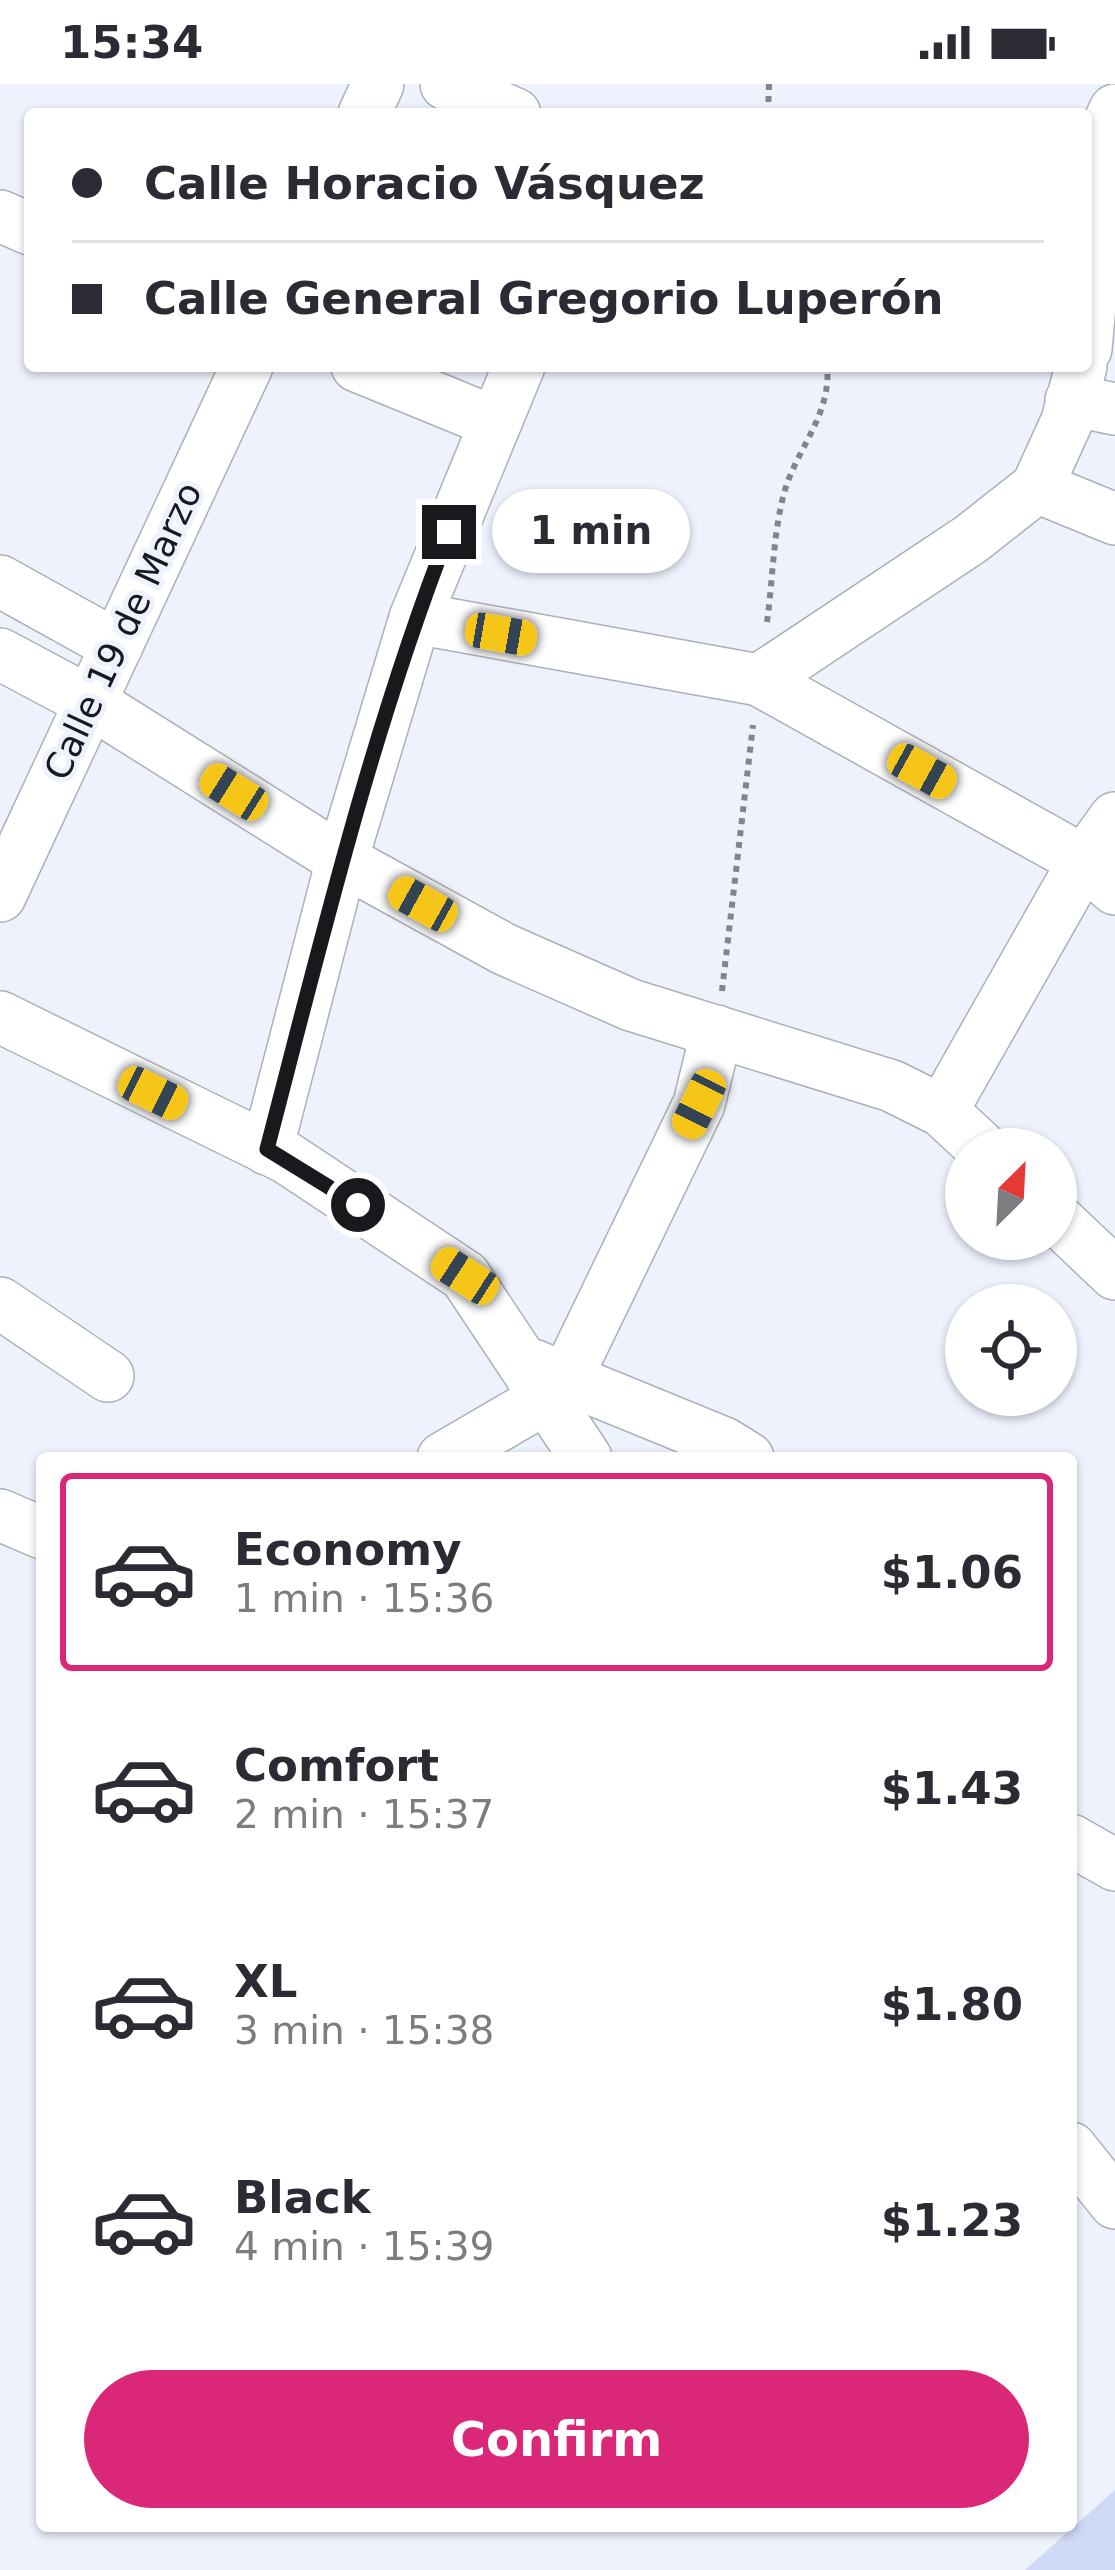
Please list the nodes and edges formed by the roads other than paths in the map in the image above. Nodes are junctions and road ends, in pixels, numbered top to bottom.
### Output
1 (446, 84) edge
2 (500, 108) edge
3 (1115, 110) edge
4 (1092, 283) edge
5 (244, 372) edge
6 (372, 372) edge
7 (516, 372) edge
8 (1089, 392) edge
9 (494, 422) junction
10 (1037, 487) junction
11 (1115, 519) edge
12 (0, 581) edge
13 (415, 618) junction
14 (117, 646) junction
15 (0, 654) edge
16 (759, 680) junction
17 (90, 702) junction
18 (1115, 818) edge
19 (342, 860) junction
20 (1100, 875) edge
21 (0, 896) edge
22 (0, 1017) edge
23 (717, 1031) junction
24 (942, 1111) junction
25 (960, 1128) edge
26 (267, 1149) junction
27 (1077, 1238) edge
28 (1115, 1274) edge
29 (0, 1303) edge
30 (108, 1376) dead end
31 (544, 1379) junction
32 (451, 1452) edge
33 (583, 1452) edge
34 (738, 1452) edge
35 (0, 1515) edge
36 (36, 1530) edge
37 (1077, 1843) edge
38 (1115, 1865) edge
39 (1077, 2156) edge
40 (1115, 2203) edge

1 - 2 street
3 - 4 street
5 - 14 street, Calle 19 de Marzo
6 - 9 street
7 - 9 street
8 - 10 street
9 - 13 street
10 - 11 street
10 - 16 street
12 - 14 street
13 - 16 street
13 - 19 street
14 - 17 street, Calle 19 de Marzo
15 - 17 street
16 - 20 street
17 - 19 street
17 - 21 street, Calle 19 de Marzo
18 - 20 street
19 - 23 street
19 - 26 street
20 - 24 street
22 - 26 street
23 - 24 street
23 - 31 street
24 - 25 street
26 - 31 street
27 - 28 street
29 - 30 street
31 - 32 street
31 - 33 street
31 - 34 street
35 - 36 street
37 - 38 street
39 - 40 street

